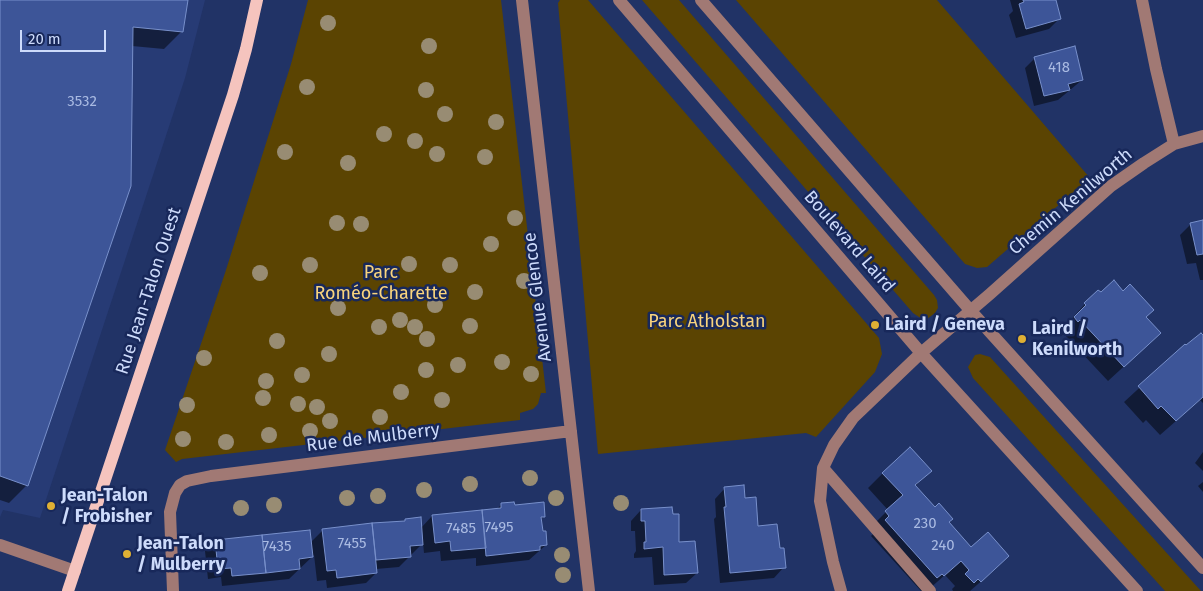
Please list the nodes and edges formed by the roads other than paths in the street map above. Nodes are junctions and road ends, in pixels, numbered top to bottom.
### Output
1 (257, 0) edge
2 (522, 0) edge
3 (619, 0) edge
4 (701, 0) edge
5 (1142, 0) edge
6 (1203, 136) edge
7 (1174, 144) junction
8 (970, 310) junction
9 (921, 353) junction
10 (571, 431) junction
11 (824, 468) junction
12 (0, 545) edge
13 (1203, 568) edge
14 (75, 571) junction
15 (68, 591) edge
16 (173, 591) edge
17 (589, 591) edge
18 (841, 591) edge
19 (930, 591) edge
20 (1137, 591) edge

1 - 14 main road, Rue Jean-Talon Ouest
2 - 10 street, Avenue Glencoe
3 - 9 street, Boulevard Laird
4 - 8 street
5 - 7 street
6 - 7 street, Chemin Kenilworth
7 - 8 street, Chemin Kenilworth
8 - 9 street, Chemin Kenilworth
8 - 13 street
9 - 11 street, Chemin Kenilworth
9 - 20 street, Boulevard Laird
10 - 16 street, Rue de Mulberry
10 - 17 street, Avenue Glencoe
11 - 18 street, Chemin Kenilworth
11 - 19 street
12 - 14 street
14 - 15 main road, Rue Jean-Talon Ouest

